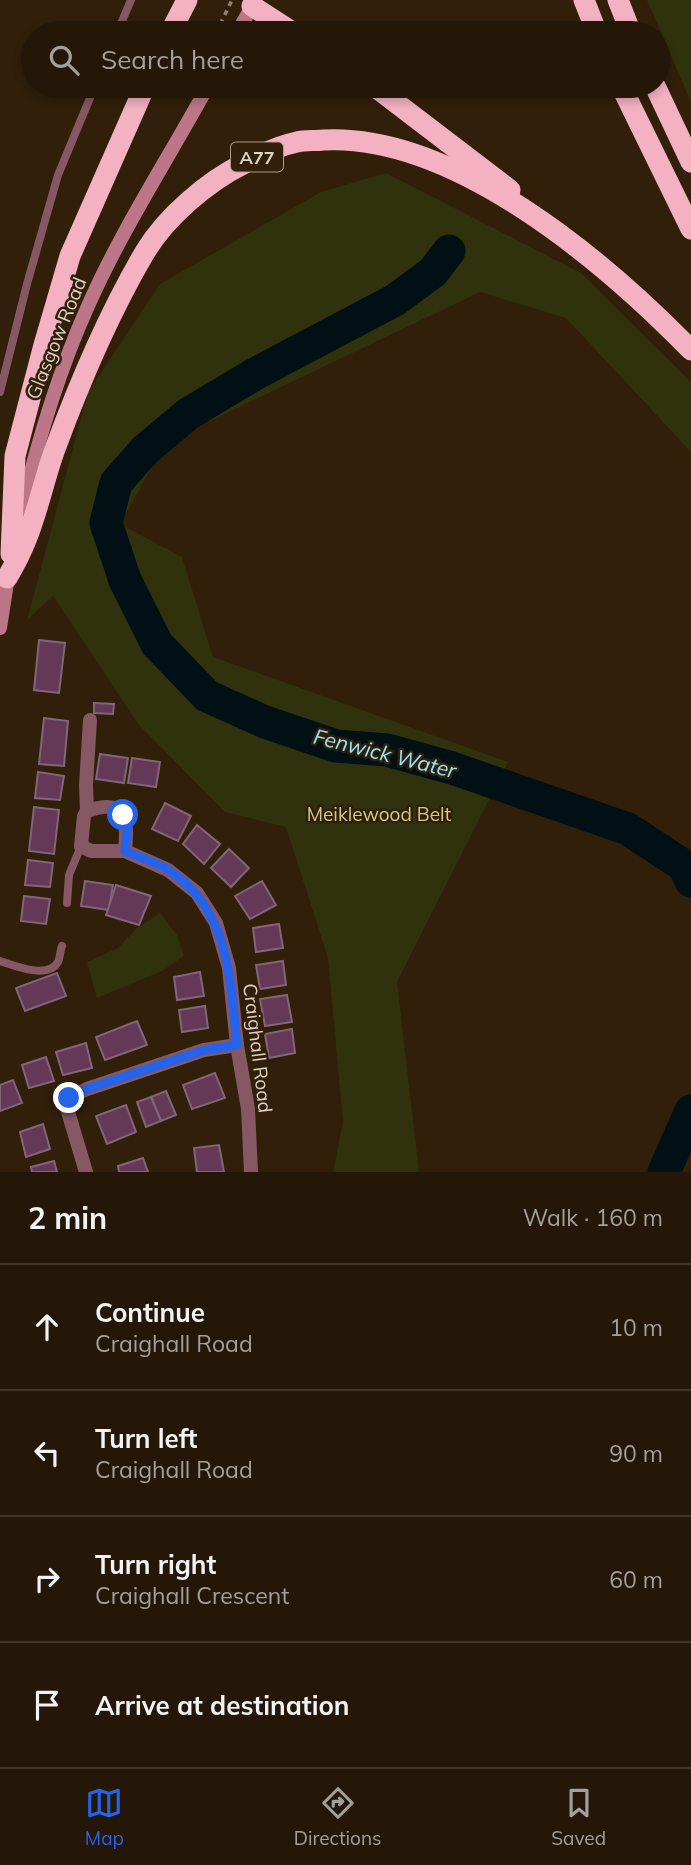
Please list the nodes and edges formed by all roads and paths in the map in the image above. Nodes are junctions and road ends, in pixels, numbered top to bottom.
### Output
1 (131, 0) edge
2 (187, 0) edge
3 (584, 0) edge
4 (618, 0) edge
5 (247, 2) edge
6 (122, 21) edge
7 (176, 21) edge
8 (228, 21) edge
9 (241, 21) edge
10 (276, 21) edge
11 (592, 21) edge
12 (626, 21) edge
13 (90, 98) edge
14 (140, 98) edge
15 (201, 98) edge
16 (390, 98) edge
17 (627, 98) edge
18 (662, 98) edge
19 (691, 162) edge
20 (691, 229) edge
21 (567, 239) junction
22 (691, 350) edge
23 (0, 393) edge
24 (11, 554) junction
25 (7, 578) junction
26 (0, 628) edge
27 (90, 720) dead end
28 (87, 811) junction
29 (81, 846) junction
30 (125, 851) junction
31 (67, 903) dead end
32 (62, 946) dead end
33 (0, 961) edge
34 (237, 1045) junction
35 (86, 1172) edge
36 (251, 1172) edge

1 - 6 lane
2 - 7 highway
3 - 11 highway
4 - 12 highway
5 - 8 path
5 - 9 main road
5 - 10 highway
13 - 23 lane
14 - 24 highway
15 - 24 main road, Glasgow Road
16 - 21 highway, A77
17 - 20 highway
18 - 19 highway
21 - 22 highway, A77
21 - 25 highway, A77
24 - 25 main road, Glasgow Road
25 - 26 main road, Glasgow Road
27 - 28 street
28 - 29 street
28 - 30 street
29 - 30 street, Craighall Road
29 - 31 lane
30 - 34 street, Craighall Road
32 - 33 lane
34 - 35 street
34 - 36 street, Craighall Road

